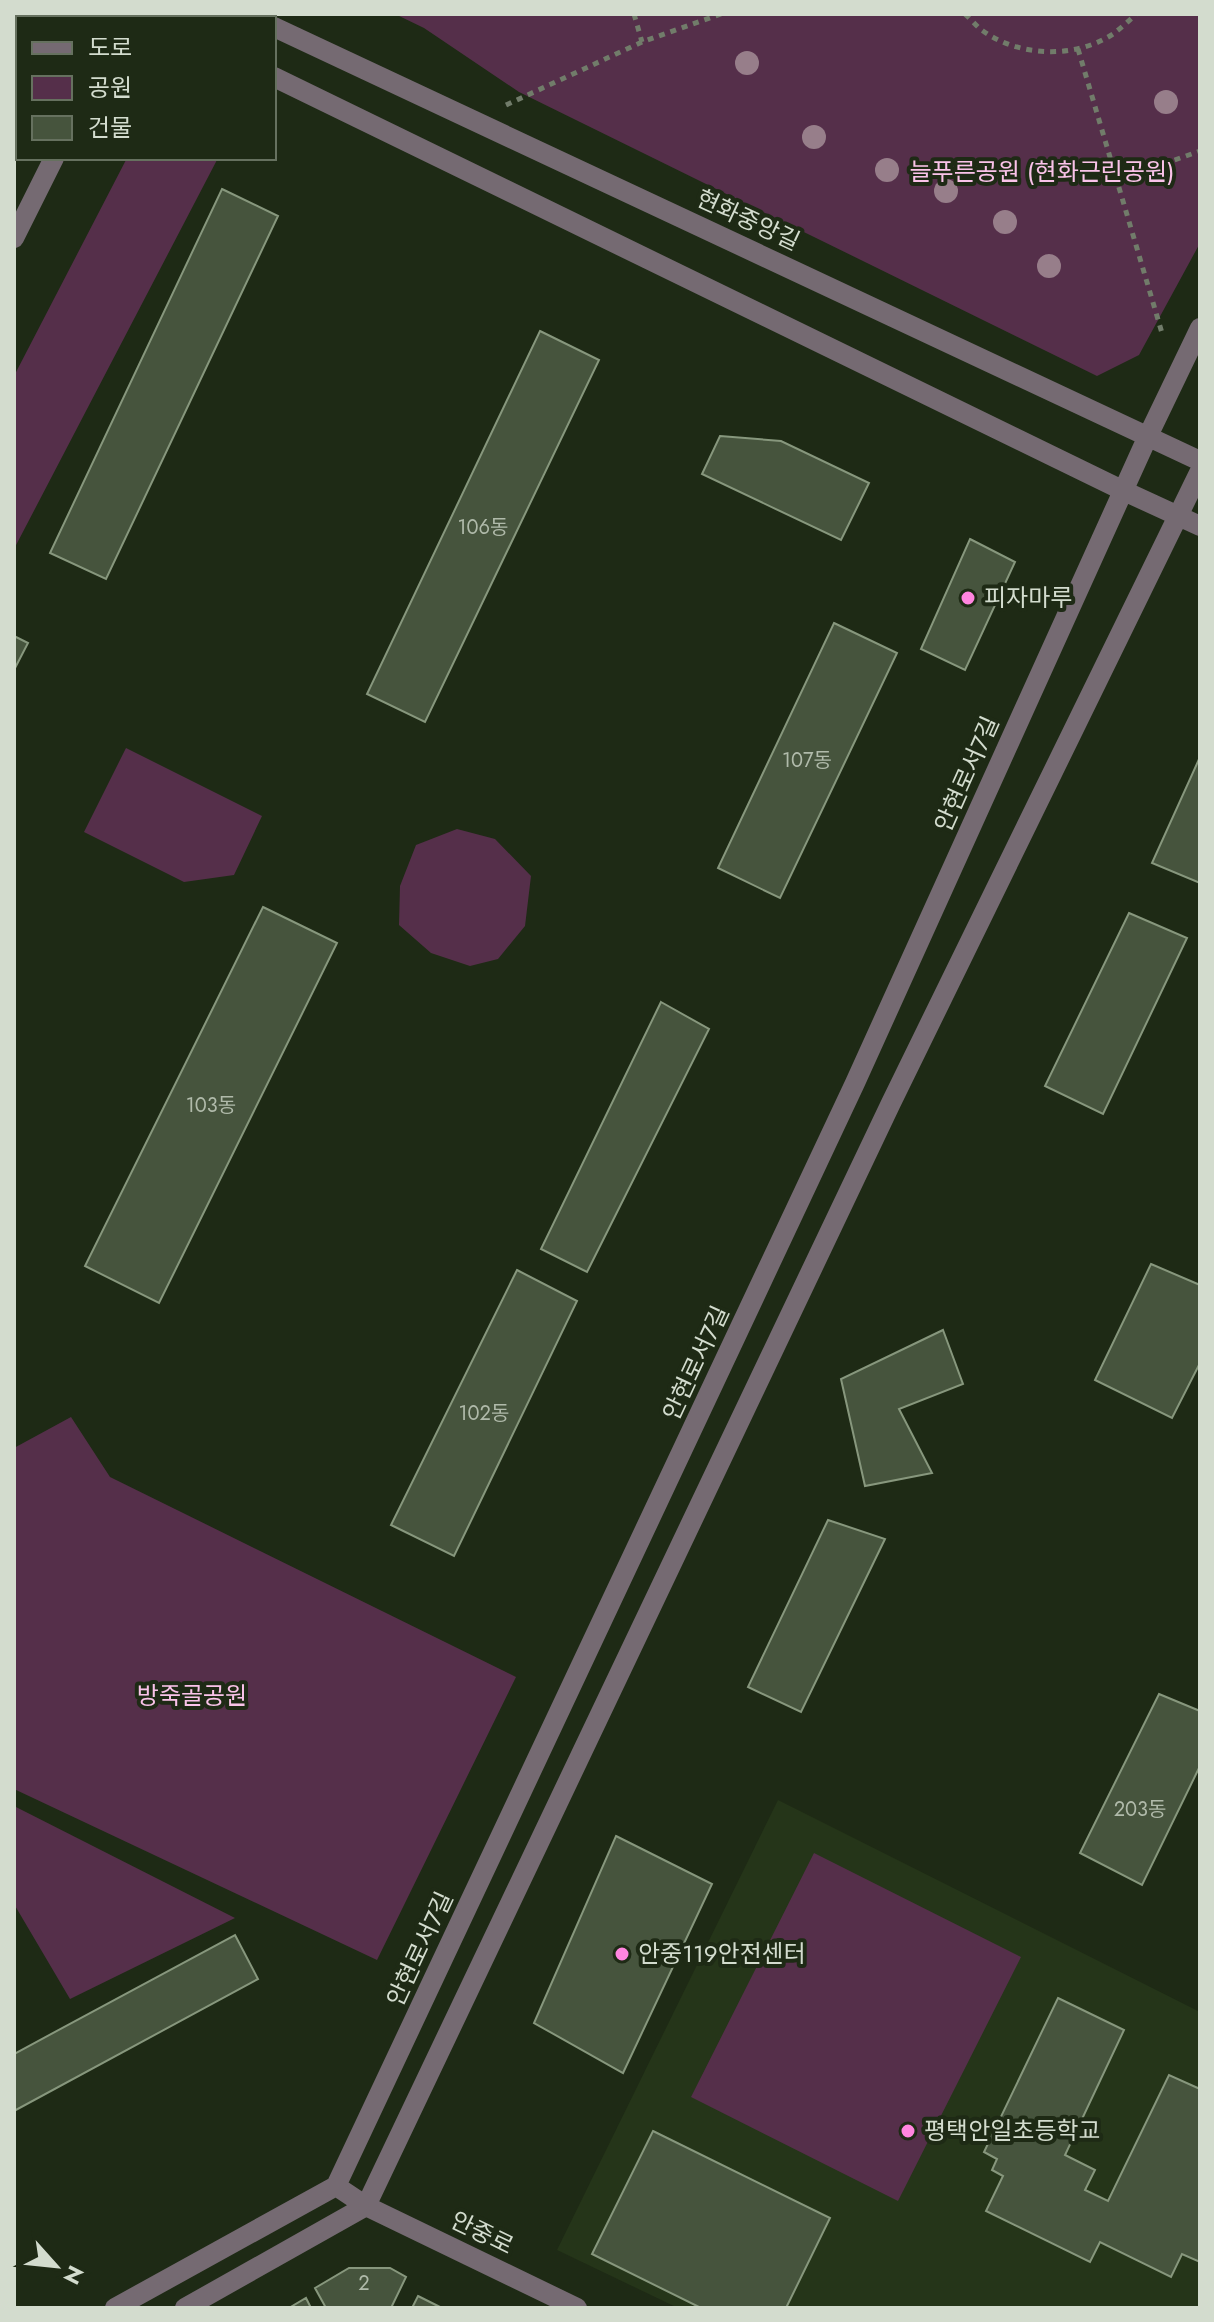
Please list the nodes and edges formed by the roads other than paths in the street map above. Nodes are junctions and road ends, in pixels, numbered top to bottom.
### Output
1 (276, 28) edge
2 (276, 78) edge
3 (53, 160) edge
4 (14, 236) edge
5 (1200, 328) edge
6 (1148, 436) junction
7 (1200, 461) edge
8 (1200, 471) edge
9 (1124, 491) junction
10 (1177, 515) junction
11 (1200, 526) edge
12 (336, 2186) junction
13 (366, 2206) junction
14 (115, 2308) edge
15 (185, 2308) edge
16 (577, 2308) edge

1 - 6 street, 현화중앙길
2 - 9 street
3 - 4 street
5 - 6 street, 안현로서7길
6 - 7 street, 현화중앙길
6 - 9 street, 안현로서7길
8 - 10 street
9 - 10 street
9 - 12 street, 안현로서7길
10 - 11 street
10 - 13 street
12 - 13 street, 안중로
12 - 14 street
13 - 15 street
13 - 16 street, 안중로

